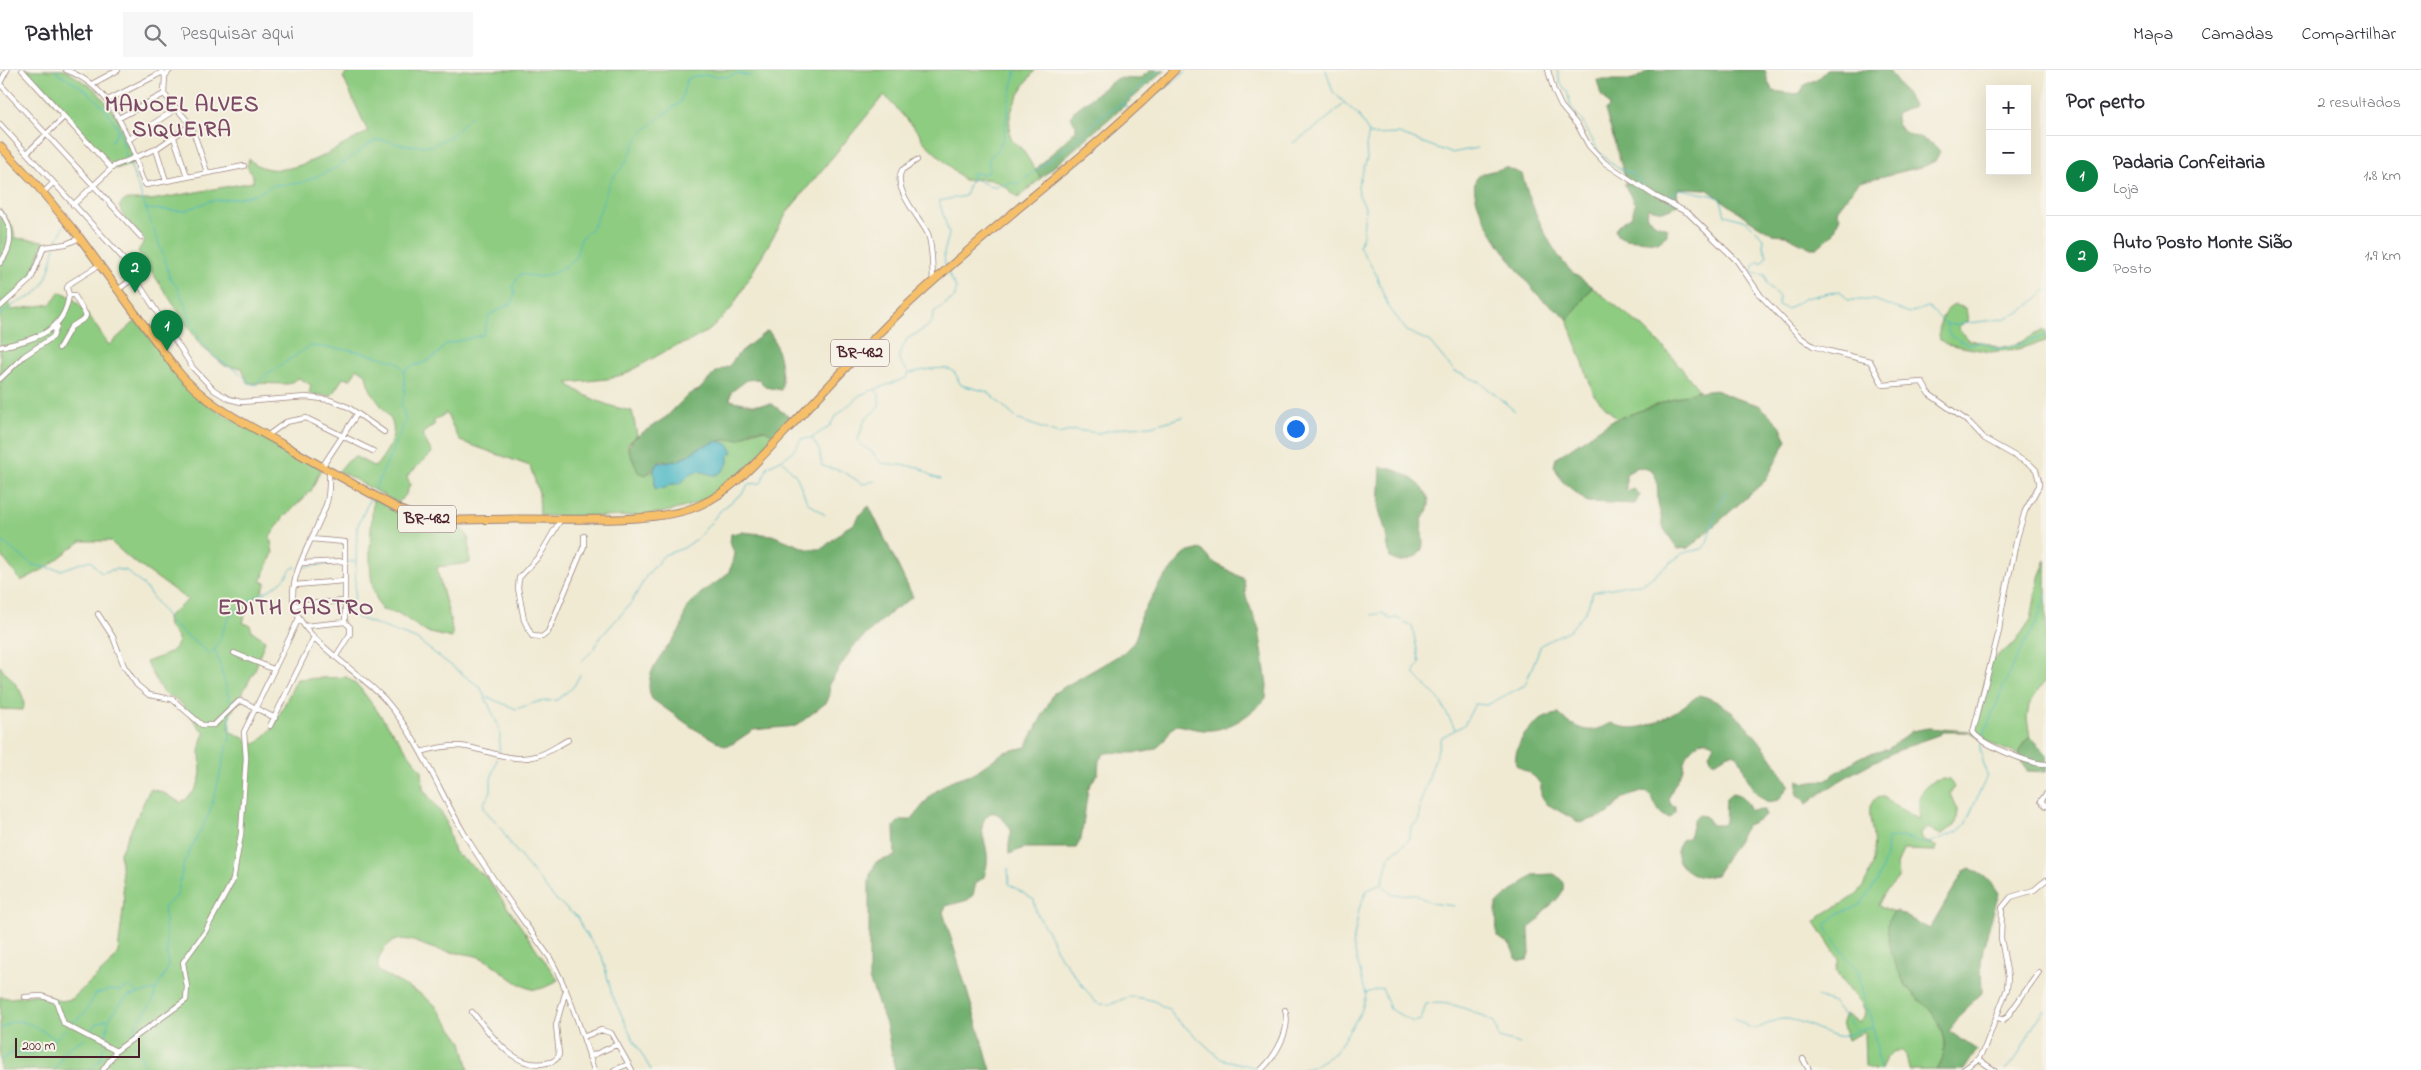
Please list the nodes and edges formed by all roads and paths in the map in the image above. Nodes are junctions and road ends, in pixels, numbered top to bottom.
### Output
1 (8, 70) edge
2 (22, 70) edge
3 (69, 70) edge
4 (118, 70) edge
5 (170, 70) edge
6 (1175, 70) edge
7 (1548, 70) edge
8 (163, 73) edge
9 (0, 83) edge
10 (92, 84) junction
11 (164, 94) junction
12 (108, 100) junction
13 (176, 109) junction
14 (64, 117) junction
15 (119, 118) junction
16 (0, 124) edge
17 (191, 125) junction
18 (45, 134) junction
19 (174, 138) junction
20 (128, 140) junction
21 (0, 146) edge
22 (156, 149) junction
23 (27, 153) junction
24 (131, 160) junction
25 (917, 160) dead end
26 (244, 166) dead end
27 (111, 168) junction
28 (207, 172) junction
29 (187, 176) junction
30 (166, 182) junction
31 (54, 183) junction
32 (93, 186) junction
33 (43, 193) junction
34 (74, 205) junction
35 (0, 211) edge
36 (141, 237) dead end
37 (80, 238) junction
38 (0, 263) edge
39 (101, 264) junction
40 (135, 277) junction
41 (933, 281) junction
42 (119, 289) junction
43 (69, 295) junction
44 (0, 306) edge
45 (58, 325) junction
46 (0, 347) edge
47 (60, 348) dead end
48 (0, 379) edge
49 (357, 414) junction
50 (384, 432) dead end
51 (342, 434) junction
52 (267, 436) junction
53 (373, 450) dead end
54 (322, 467) junction
55 (329, 471) junction
56 (561, 518) junction
57 (584, 536) dead end
58 (311, 540) junction
59 (345, 561) junction
60 (302, 563) junction
61 (344, 581) junction
62 (295, 585) junction
63 (344, 601) junction
64 (294, 605) junction
65 (98, 614) dead end
66 (298, 618) junction
67 (344, 622) junction
68 (305, 626) junction
69 (314, 637) junction
70 (234, 654) dead end
71 (336, 656) junction
72 (273, 669) junction
73 (255, 707) junction
74 (276, 718) junction
75 (270, 726) dead end
76 (568, 740) dead end
77 (421, 752) junction
78 (2046, 764) edge
79 (2046, 794) edge
80 (2046, 806) edge
81 (2046, 880) edge
82 (2039, 972) dead end
83 (566, 989) junction
84 (25, 997) dead end
85 (1285, 1010) dead end
86 (472, 1012) dead end
87 (1997, 1017) junction
88 (583, 1037) junction
89 (618, 1044) junction
90 (116, 1051) junction
91 (589, 1057) junction
92 (1978, 1058) junction
93 (1803, 1059) dead end
94 (524, 1062) junction
95 (629, 1064) junction
96 (523, 1069) edge
97 (103, 1070) edge
98 (594, 1070) edge
99 (614, 1070) edge
100 (632, 1070) edge
101 (1261, 1070) edge
102 (1809, 1070) edge
103 (1963, 1070) edge
104 (1994, 1070) edge

1 - 9 street
2 - 14 street
3 - 10 street
4 - 10 street
5 - 8 street
6 - 41 highway, BR-482
7 - 78 street
8 - 11 street
8 - 12 street
9 - 18 street
10 - 12 street
11 - 13 street
11 - 15 street
12 - 15 street
13 - 17 street
13 - 20 street
14 - 18 street
14 - 27 street
15 - 20 street
16 - 23 street
17 - 19 street
17 - 28 street
18 - 23 street
18 - 32 street
19 - 22 street
19 - 29 street
20 - 24 street
21 - 33 highway, BR-482
22 - 24 street
22 - 30 street
23 - 31 street
24 - 27 street
24 - 30 street
25 - 41 street
26 - 28 street
27 - 32 street
28 - 29 street
29 - 30 street
31 - 33 street
31 - 34 street
32 - 34 street
32 - 36 street
33 - 37 highway, BR-482
34 - 40 street
35 - 38 street
37 - 39 highway, BR-482
37 - 44 street
39 - 42 highway, BR-482
39 - 43 street
40 - 42 street
40 - 49 street
41 - 56 highway, BR-482
42 - 52 highway, BR-482
43 - 45 street
43 - 47 street
45 - 46 street
45 - 48 street
49 - 50 street
49 - 51 street
51 - 52 street
51 - 53 street
51 - 54 street
52 - 54 highway, BR-482
54 - 55 highway, BR-482
55 - 56 highway, BR-482
55 - 58 street
56 - 57 street
58 - 59 street
58 - 60 street
59 - 60 street
59 - 61 street
60 - 62 street
61 - 62 street
61 - 63 street
62 - 64 street
63 - 64 street
63 - 67 street
64 - 66 street
65 - 73 street
66 - 68 street
66 - 72 street
67 - 68 street
67 - 71 street
68 - 69 street
69 - 71 street
69 - 74 street
70 - 72 street
71 - 77 street
72 - 73 street
73 - 74 street
73 - 90 street
74 - 75 street
76 - 77 street
77 - 83 street
79 - 80 street
81 - 87 street
82 - 87 street
83 - 88 street
83 - 94 street
84 - 90 street
85 - 101 street
86 - 94 street
87 - 92 street
88 - 89 street
88 - 91 street
89 - 91 street
89 - 95 street
90 - 97 street
91 - 98 street
92 - 103 street
92 - 104 street
93 - 102 street
94 - 96 street
95 - 99 street
95 - 100 street

